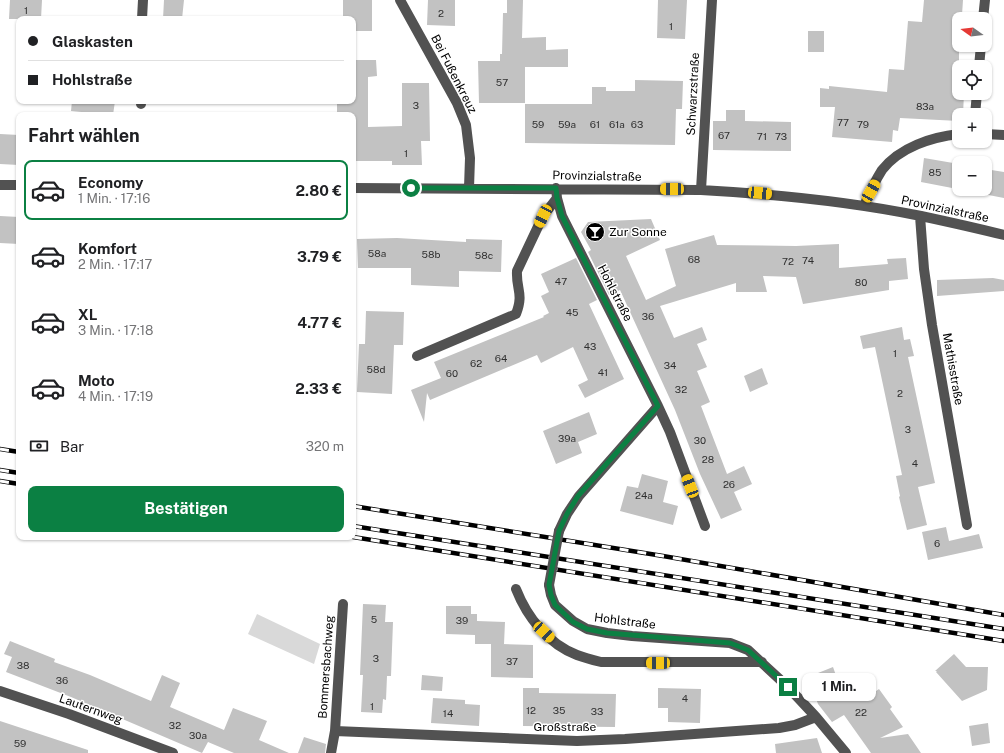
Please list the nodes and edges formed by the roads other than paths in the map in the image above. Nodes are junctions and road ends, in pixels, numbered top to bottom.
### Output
1 (142, 0) edge
2 (400, 0) edge
3 (712, 0) edge
4 (985, 0) edge
5 (984, 12) edge
6 (142, 16) edge
7 (992, 134) edge
8 (952, 135) edge
9 (1004, 135) edge
10 (0, 185) edge
11 (16, 185) edge
12 (356, 188) edge
13 (469, 188) junction
14 (701, 190) junction
15 (556, 193) junction
16 (864, 206) junction
17 (920, 216) junction
18 (1004, 235) edge
19 (417, 356) dead end
20 (658, 406) junction
21 (967, 525) dead end
22 (705, 526) dead end
23 (516, 589) dead end
24 (343, 604) dead end
25 (762, 662) junction
26 (0, 691) edge
27 (816, 717) junction
28 (335, 731) junction
29 (173, 753) edge
30 (331, 753) edge
31 (846, 753) edge

1 - 6 street
2 - 13 street, Bei Fußenkreuz
3 - 14 street, Schwarzstraße
4 - 5 street
7 - 9 street
8 - 16 street
10 - 11 street
12 - 13 street, Provinzialstraße
13 - 15 street, Provinzialstraße
14 - 15 street, Provinzialstraße
14 - 16 street, Provinzialstraße
15 - 19 street, Provinzialstraße
15 - 20 street, Hohlstraße
16 - 17 street, Provinzialstraße
17 - 18 street, Provinzialstraße
17 - 21 street, Mathisstraße
20 - 22 street, Hohlstraße
20 - 25 street, Hohlstraße, bridge
23 - 25 street
24 - 28 street, Bommersbachweg
25 - 27 street, Hohlstraße
26 - 29 street, Lauternweg
27 - 28 street, Großstraße
27 - 31 street, Hohlstraße
28 - 30 street

